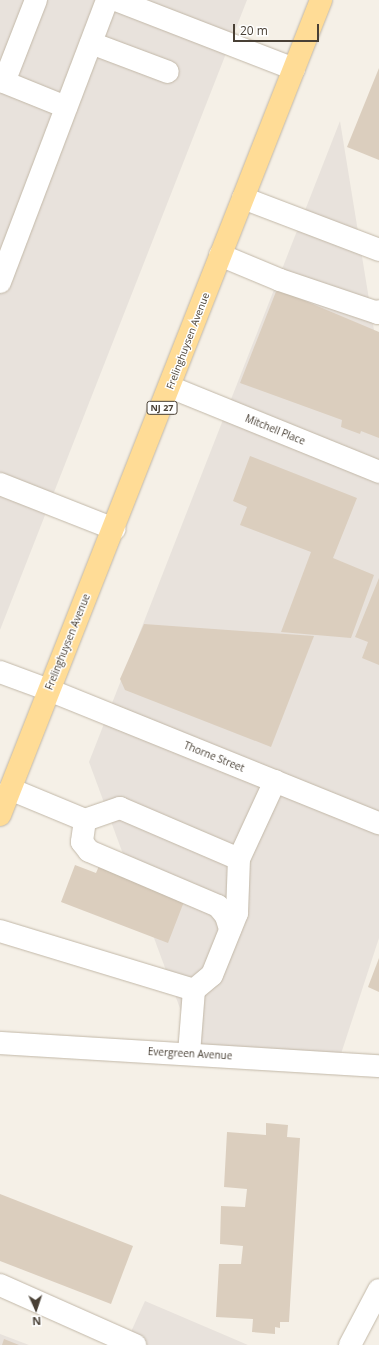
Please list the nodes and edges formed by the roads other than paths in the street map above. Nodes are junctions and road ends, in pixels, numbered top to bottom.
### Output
1 (36, 0) edge
2 (107, 0) edge
3 (116, 0) edge
4 (321, 0) edge
5 (91, 43) junction
6 (294, 69) junction
7 (168, 72) dead end
8 (66, 107) junction
9 (243, 198) junction
10 (379, 250) edge
11 (220, 255) junction
12 (0, 282) edge
13 (379, 311) edge
14 (170, 387) junction
15 (379, 472) edge
16 (0, 484) edge
17 (114, 529) junction
18 (0, 672) edge
19 (49, 690) junction
20 (275, 782) junction
21 (10, 789) junction
22 (0, 815) edge
23 (378, 818) edge
24 (85, 820) junction
25 (239, 859) junction
26 (230, 929) junction
27 (0, 931) edge
28 (194, 990) junction
29 (0, 1043) edge
30 (189, 1054) junction
31 (379, 1066) edge
32 (0, 1284) edge
33 (379, 1290) edge
34 (135, 1345) edge
35 (350, 1345) edge

1 - 8 street
2 - 5 street
3 - 6 street
4 - 6 main road, Frelinghuysen Avenue / NJ 27
5 - 7 street
5 - 8 street
6 - 9 main road, Frelinghuysen Avenue / NJ 27
8 - 12 street
9 - 10 street
9 - 11 main road, Frelinghuysen Avenue / NJ 27
11 - 13 street
11 - 14 main road, Frelinghuysen Avenue / NJ 27
14 - 15 street, Mitchell Place
14 - 17 main road, Frelinghuysen Avenue / NJ 27
16 - 17 street
17 - 19 main road, Frelinghuysen Avenue / NJ 27
18 - 19 street, Thorne Street
19 - 20 street, Thorne Street
19 - 21 main road, Frelinghuysen Avenue / NJ 27
20 - 23 street, Thorne Street
20 - 25 street
21 - 22 main road, Frelinghuysen Avenue / NJ 27
21 - 24 street
24 - 25 street
24 - 26 street
25 - 26 street
26 - 28 street
27 - 28 street
28 - 30 street
29 - 30 street, Evergreen Avenue
30 - 31 street, Evergreen Avenue
32 - 34 street
33 - 35 street

